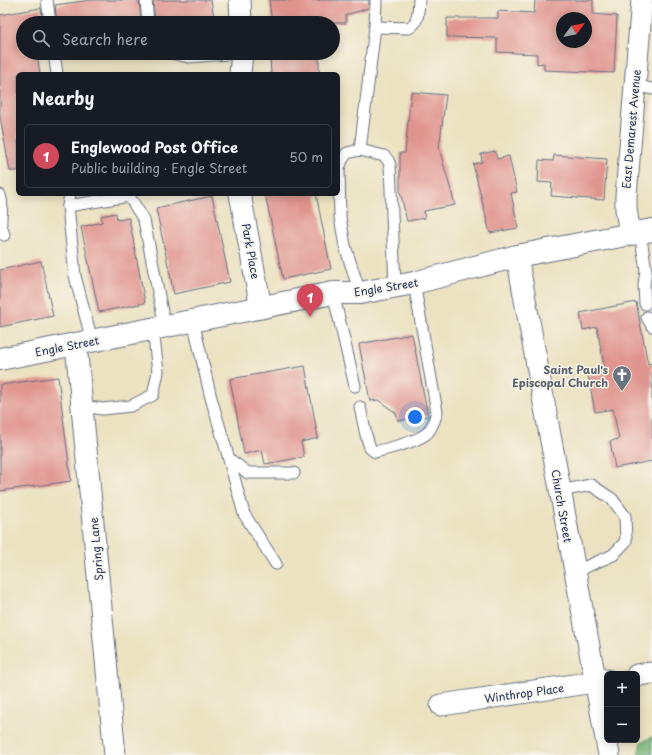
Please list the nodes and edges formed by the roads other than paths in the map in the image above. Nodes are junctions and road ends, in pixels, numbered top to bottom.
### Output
1 (47, 0) edge
2 (146, 0) edge
3 (240, 0) edge
4 (376, 0) edge
5 (419, 0) edge
6 (642, 0) edge
7 (49, 16) edge
8 (147, 16) edge
9 (241, 16) edge
10 (375, 27) junction
11 (55, 60) edge
12 (241, 60) edge
13 (57, 72) edge
14 (240, 72) edge
15 (644, 76) edge
16 (360, 150) junction
17 (340, 166) edge
18 (0, 195) edge
19 (70, 196) edge
20 (123, 196) edge
21 (130, 196) edge
22 (240, 196) edge
23 (340, 196) edge
24 (68, 206) junction
25 (640, 232) edge
26 (4, 235) dead end
27 (517, 256) junction
28 (405, 285) junction
29 (333, 293) junction
30 (360, 294) junction
31 (645, 304) dead end
32 (261, 308) junction
33 (193, 321) junction
34 (159, 328) junction
35 (84, 342) junction
36 (0, 359) edge
37 (355, 386) dead end
38 (82, 406) junction
39 (360, 407) dead end
40 (229, 459) junction
41 (294, 473) dead end
42 (560, 491) junction
43 (276, 564) dead end
44 (574, 572) junction
45 (652, 673) edge
46 (640, 675) edge
47 (601, 681) edge
48 (441, 705) dead end
49 (115, 755) edge
50 (608, 755) edge

1 - 7 lane
2 - 8 lane
3 - 9 street
4 - 10 lane
5 - 10 lane
6 - 15 street, East Demarest Avenue
10 - 16 lane
11 - 13 lane
12 - 14 street
15 - 25 street, East Demarest Avenue
16 - 17 lane
16 - 28 lane
18 - 26 lane
19 - 24 lane
20 - 24 lane
21 - 34 lane
22 - 32 street, Park Place
23 - 30 lane
24 - 35 lane
25 - 27 main road, Engle Street
25 - 31 lane
27 - 28 main road, Engle Street
27 - 42 street, Church Street
28 - 30 main road, Engle Street
28 - 39 lane
29 - 30 main road, Engle Street
29 - 32 main road, Engle Street
29 - 37 lane
32 - 33 main road, Engle Street
33 - 34 main road, Engle Street
33 - 40 lane
34 - 35 main road, Engle Street
34 - 38 lane
35 - 36 main road, Engle Street
35 - 38 street, Spring Lane
38 - 49 street, Spring Lane
40 - 41 lane
40 - 43 lane
42 - 44 street, Church Street
42 - 44 lane
44 - 47 street, Church Street
45 - 46 street
47 - 48 street, Winthrop Place
47 - 50 street, Church Street

